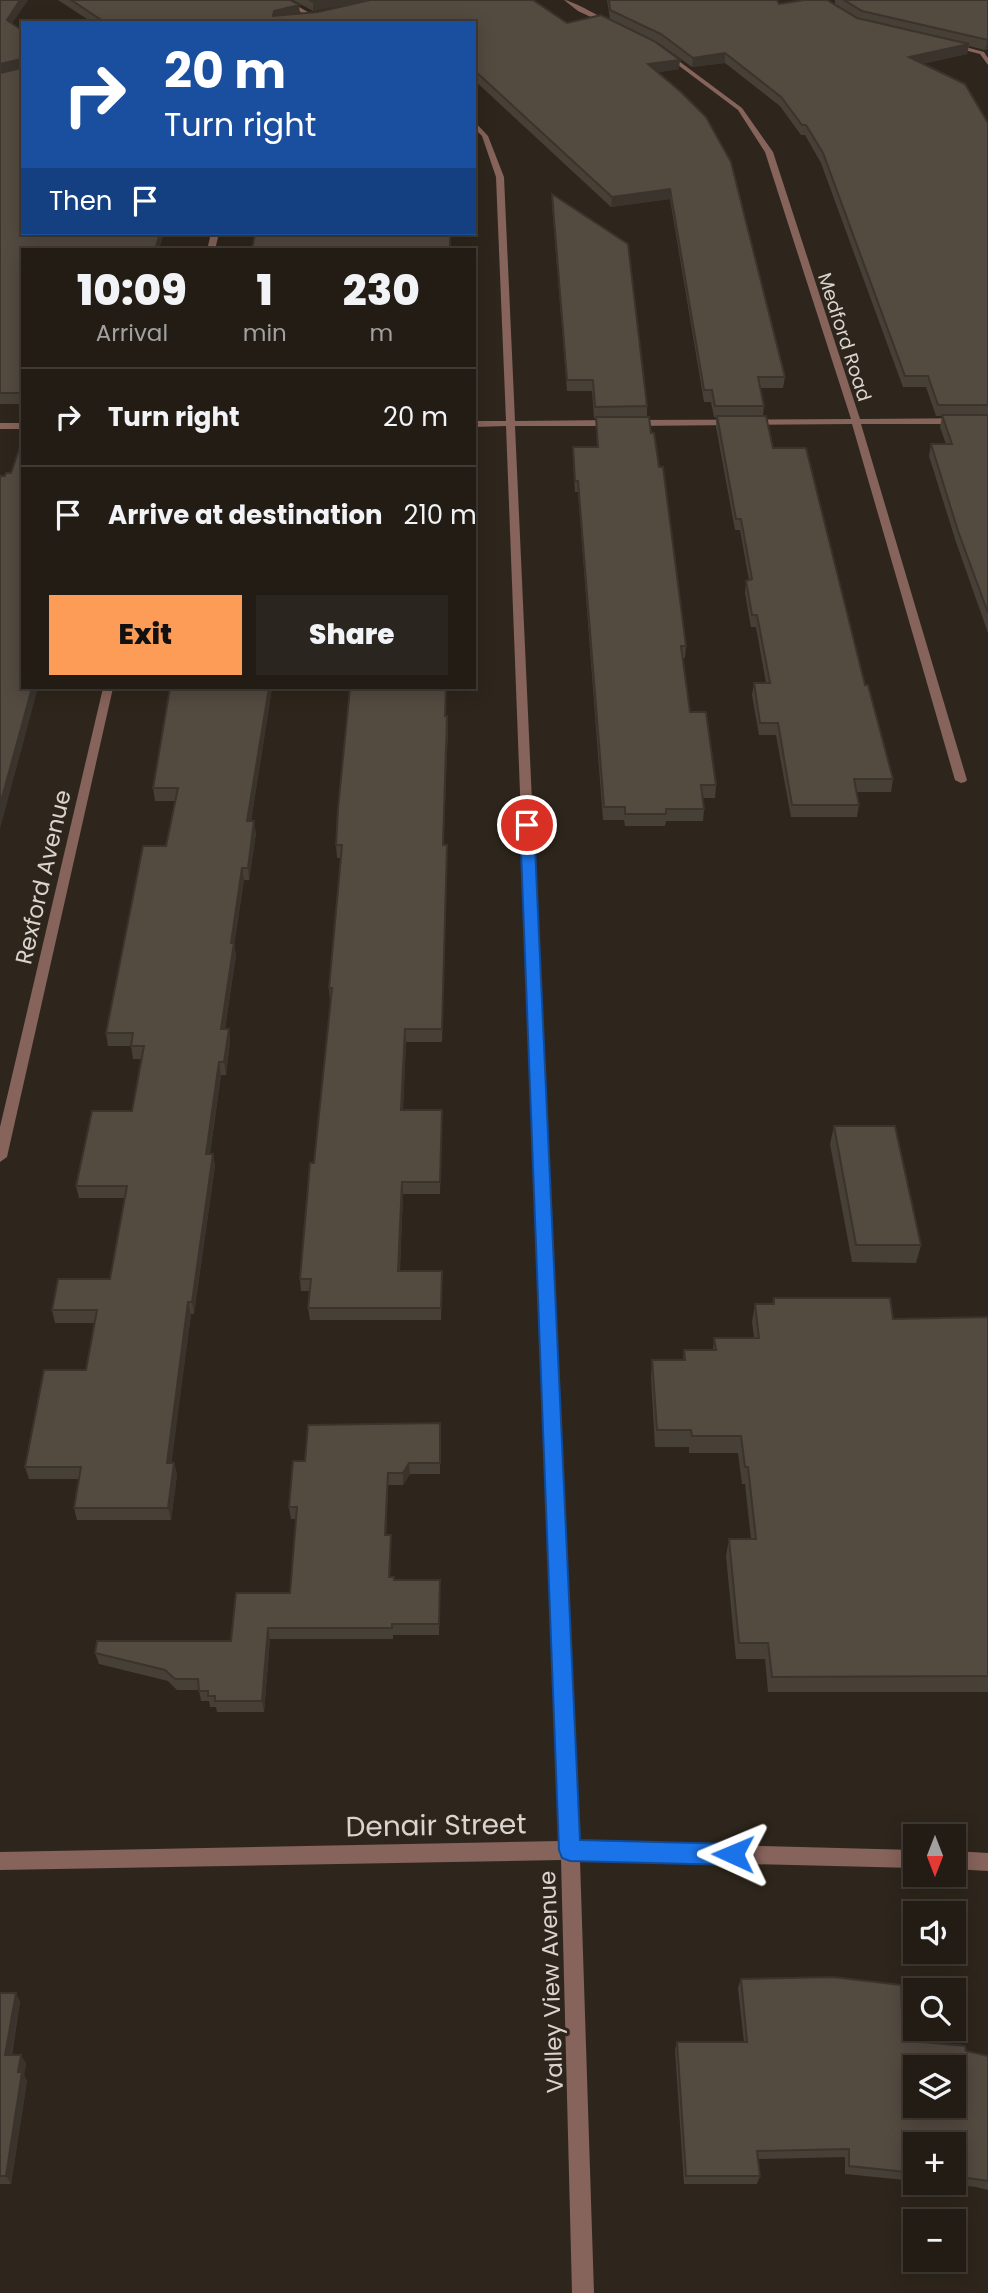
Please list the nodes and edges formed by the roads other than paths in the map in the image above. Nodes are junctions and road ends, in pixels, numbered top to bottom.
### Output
1 (283, 0) edge
2 (568, 0) edge
3 (325, 13) edge
4 (312, 16) junction
5 (298, 19) edge
6 (321, 21) edge
7 (624, 31) edge
8 (945, 44) edge
9 (657, 47) edge
10 (985, 53) edge
11 (988, 63) edge
12 (476, 125) edge
13 (988, 421) edge
14 (856, 422) junction
15 (476, 424) edge
16 (510, 424) junction
17 (0, 426) edge
18 (21, 426) edge
19 (108, 689) edge
20 (961, 780) dead end
21 (0, 1157) edge
22 (570, 1850) junction
23 (903, 1859) edge
24 (0, 1861) edge
25 (966, 1861) edge
26 (988, 1862) edge
27 (583, 2293) edge

1 - 4 street
2 - 7 street
3 - 4 street
4 - 5 street
4 - 6 street
8 - 10 street
9 - 14 street, Medford Road
10 - 11 street
12 - 16 street, Valley View Avenue
13 - 14 street
14 - 16 street
14 - 20 street, Medford Road
15 - 16 street
16 - 22 street, Valley View Avenue
17 - 18 street
19 - 21 street, Rexford Avenue
22 - 23 street, Denair Street
22 - 24 street, Denair Street
22 - 27 street, Valley View Avenue
25 - 26 street

